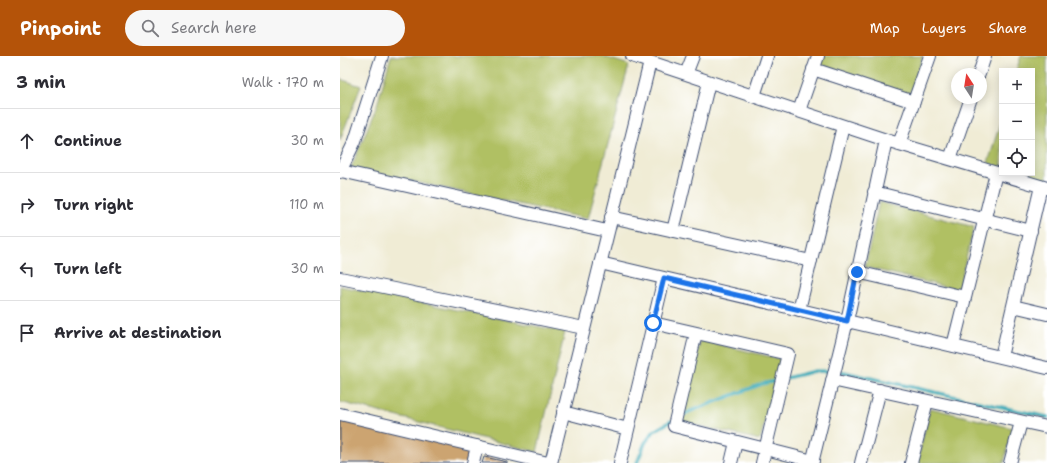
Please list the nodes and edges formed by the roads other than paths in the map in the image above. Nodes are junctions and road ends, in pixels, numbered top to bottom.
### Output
1 (382, 56) edge
2 (632, 56) edge
3 (692, 56) edge
4 (768, 56) edge
5 (818, 56) edge
6 (930, 56) edge
7 (985, 56) edge
8 (650, 62) junction
9 (981, 68) edge
10 (813, 69) junction
11 (686, 74) junction
12 (709, 82) junction
13 (754, 96) junction
14 (914, 102) junction
15 (969, 104) edge
16 (799, 111) junction
17 (843, 126) junction
18 (886, 140) junction
19 (899, 144) junction
20 (950, 159) junction
21 (340, 172) edge
22 (996, 173) junction
23 (1044, 187) edge
24 (874, 192) junction
25 (611, 217) junction
26 (984, 220) junction
27 (607, 231) junction
28 (673, 231) junction
29 (1031, 231) junction
30 (811, 262) junction
31 (600, 263) junction
32 (857, 272) junction
33 (340, 278) edge
34 (664, 278) junction
35 (965, 297) junction
36 (1013, 306) junction
37 (799, 310) junction
38 (1047, 314) edge
39 (847, 321) junction
40 (653, 323) junction
41 (584, 328) junction
42 (696, 333) junction
43 (953, 346) junction
44 (1001, 357) junction
45 (1047, 368) edge
46 (834, 374) junction
47 (880, 390) junction
48 (927, 401) junction
49 (563, 412) junction
50 (340, 414) edge
51 (1021, 422) junction
52 (1047, 427) edge
53 (628, 429) junction
54 (736, 442) junction
55 (477, 446) junction
56 (765, 449) junction
57 (812, 462) edge
58 (473, 463) edge
59 (550, 463) edge
60 (620, 463) edge
61 (731, 463) edge
62 (762, 463) edge
63 (861, 463) edge
64 (911, 463) edge
65 (1010, 463) edge

1 - 21 street
2 - 8 street
3 - 11 street
4 - 13 street
5 - 10 street
6 - 14 street
7 - 9 street
8 - 11 street
8 - 25 street
10 - 14 street
10 - 16 street
11 - 12 street
12 - 13 street
12 - 28 street
13 - 16 street
14 - 19 street
15 - 20 street
16 - 17 street
17 - 18 street
17 - 30 street
18 - 19 street
18 - 24 street
19 - 20 street
20 - 22 street
21 - 27 street
22 - 23 street
22 - 26 street
23 - 29 street
24 - 26 street
24 - 32 street
25 - 27 street
25 - 28 street
26 - 29 street
26 - 35 street
27 - 31 street
28 - 30 street
29 - 36 street
30 - 37 street
31 - 34 street
31 - 41 street
32 - 35 street
32 - 39 street
33 - 41 street
34 - 37 street
34 - 40 street
35 - 43 street
36 - 38 street
36 - 44 street
37 - 39 street
39 - 43 street
39 - 46 street
40 - 42 street
40 - 53 street
41 - 49 street
42 - 54 street
42 - 56 street
43 - 44 street
44 - 45 street
46 - 47 street
46 - 57 street
47 - 48 street
47 - 63 street
48 - 51 street
48 - 64 street
49 - 53 street
49 - 59 street
50 - 55 street
51 - 52 street
51 - 65 street
53 - 60 street
54 - 56 street
54 - 61 street
55 - 58 street
55 - 59 street
56 - 57 street
56 - 62 street

